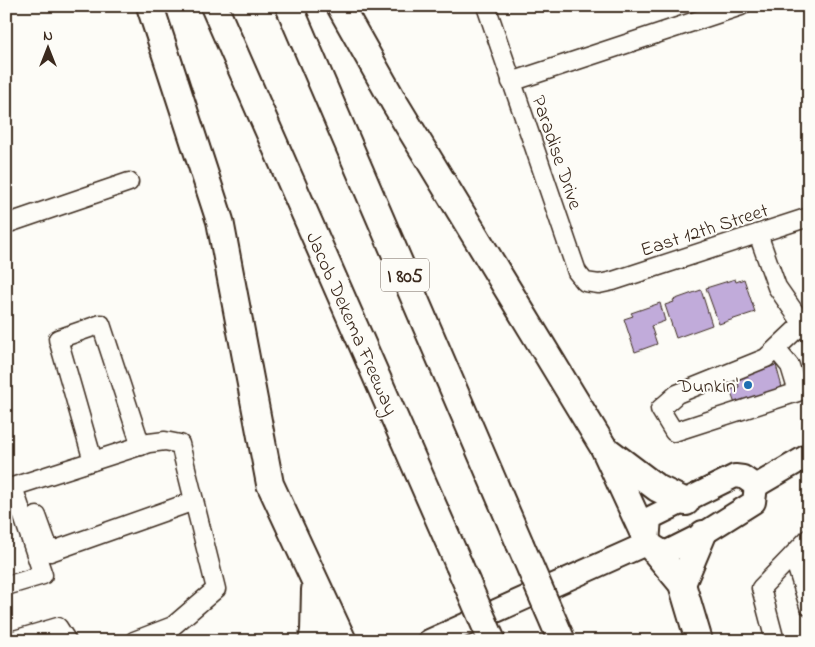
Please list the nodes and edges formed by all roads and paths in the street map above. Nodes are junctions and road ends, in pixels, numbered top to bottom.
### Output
1 (150, 6) edge
2 (214, 6) edge
3 (289, 6) edge
4 (340, 6) edge
5 (486, 6) edge
6 (741, 6) edge
7 (512, 82) junction
8 (128, 182) dead end
9 (809, 217) edge
10 (6, 224) edge
11 (758, 234) junction
12 (613, 281) joint
13 (807, 326) edge
14 (776, 349) junction
15 (141, 446) junction
16 (604, 448) junction
17 (809, 455) edge
18 (93, 461) junction
19 (756, 486) junction
20 (9, 488) edge
21 (194, 501) junction
22 (686, 502) junction
23 (37, 516) dead end
24 (703, 534) junction
25 (809, 538) edge
26 (648, 543) junction
27 (793, 555) junction
28 (682, 584) junction
29 (6, 586) edge
30 (315, 586) junction
31 (809, 606) edge
32 (562, 640) edge
33 (11, 641) edge
34 (67, 641) edge
35 (134, 641) edge
36 (312, 641) edge
37 (343, 641) edge
38 (429, 641) edge
39 (492, 641) edge
40 (699, 641) edge
41 (775, 641) edge

1 - 30 highway
2 - 39 highway, Jacob Dekema Freeway, bridge
3 - 32 highway, I 805, bridge
4 - 16 highway
5 - 7 street, Paradise Drive
6 - 7 street
7 - 12 street, Paradise Drive
8 - 10 street
9 - 11 street, East 12th Street
11 - 12 street, East 12th Street
11 - 13 street
13 - 14 street
14 - 14 street
15 - 18 street
15 - 18 street
15 - 21 street
16 - 22 highway
16 - 26 highway
17 - 19 main road
18 - 20 street
19 - 22 main road
19 - 24 main road
20 - 29 street
21 - 23 street
21 - 35 street
22 - 26 main road
24 - 26 main road
24 - 28 highway
25 - 27 street
26 - 28 highway
26 - 38 main road
27 - 31 street
27 - 41 street
28 - 40 highway
30 - 36 highway
30 - 37 highway
33 - 34 street

